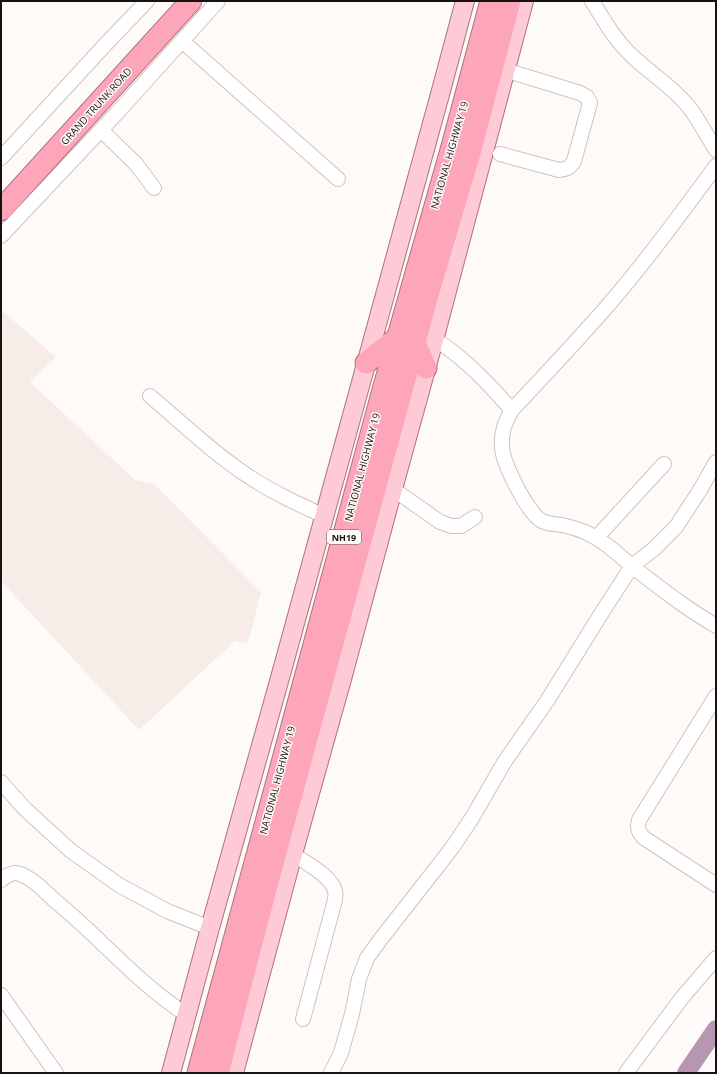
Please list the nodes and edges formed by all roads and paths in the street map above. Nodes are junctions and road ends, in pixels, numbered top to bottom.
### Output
1 (148, 1) edge
2 (172, 1) edge
3 (191, 1) edge
4 (218, 1) edge
5 (464, 1) edge
6 (491, 1) edge
7 (510, 1) edge
8 (524, 1) edge
9 (592, 1) edge
10 (182, 41) junction
11 (505, 70) junction
12 (101, 130) junction
13 (716, 150) edge
14 (500, 154) dead end
15 (1, 158) edge
16 (716, 166) edge
17 (338, 179) dead end
18 (154, 188) dead end
19 (1, 189) edge
20 (1, 210) edge
21 (1, 236) edge
22 (416, 340) junction
23 (366, 363) junction
24 (426, 368) joint
25 (150, 396) dead end
26 (512, 410) junction
27 (716, 462) edge
28 (664, 464) dead end
29 (393, 489) junction
30 (324, 516) junction
31 (475, 517) dead end
32 (596, 538) junction
33 (632, 566) junction
34 (716, 626) edge
35 (716, 696) edge
36 (1, 782) edge
37 (293, 854) junction
38 (1, 880) edge
39 (716, 885) edge
40 (210, 928) junction
41 (716, 958) edge
42 (1, 995) edge
43 (187, 1015) junction
44 (303, 1019) dead end
45 (56, 1073) edge
46 (171, 1073) edge
47 (198, 1073) edge
48 (218, 1073) edge
49 (234, 1073) edge
50 (331, 1073) edge
51 (626, 1073) edge

1 - 15 street
2 - 19 highway, GRAND TRUNK ROAD
3 - 20 highway, GRAND TRUNK ROAD
4 - 10 street
5 - 23 main road
6 - 22 highway, NATIONAL HIGHWAY 19 / NH19
7 - 22 highway, NH19
8 - 11 main road
9 - 13 street
10 - 12 street
10 - 17 street
11 - 14 street
11 - 22 main road
12 - 18 street
12 - 21 street
16 - 26 street
22 - 23 highway
22 - 24 highway
22 - 26 street
22 - 47 highway, NATIONAL HIGHWAY 19 / NH19
22 - 48 highway, NH19
23 - 30 main road
24 - 29 main road
25 - 30 street
26 - 32 street
27 - 33 street
28 - 32 street
29 - 31 street
29 - 37 main road
30 - 40 main road
32 - 33 street
33 - 34 street
33 - 50 street
35 - 39 street
36 - 40 street
37 - 44 street
37 - 49 main road
38 - 43 street
40 - 43 main road
41 - 51 street
42 - 45 street
43 - 46 main road

